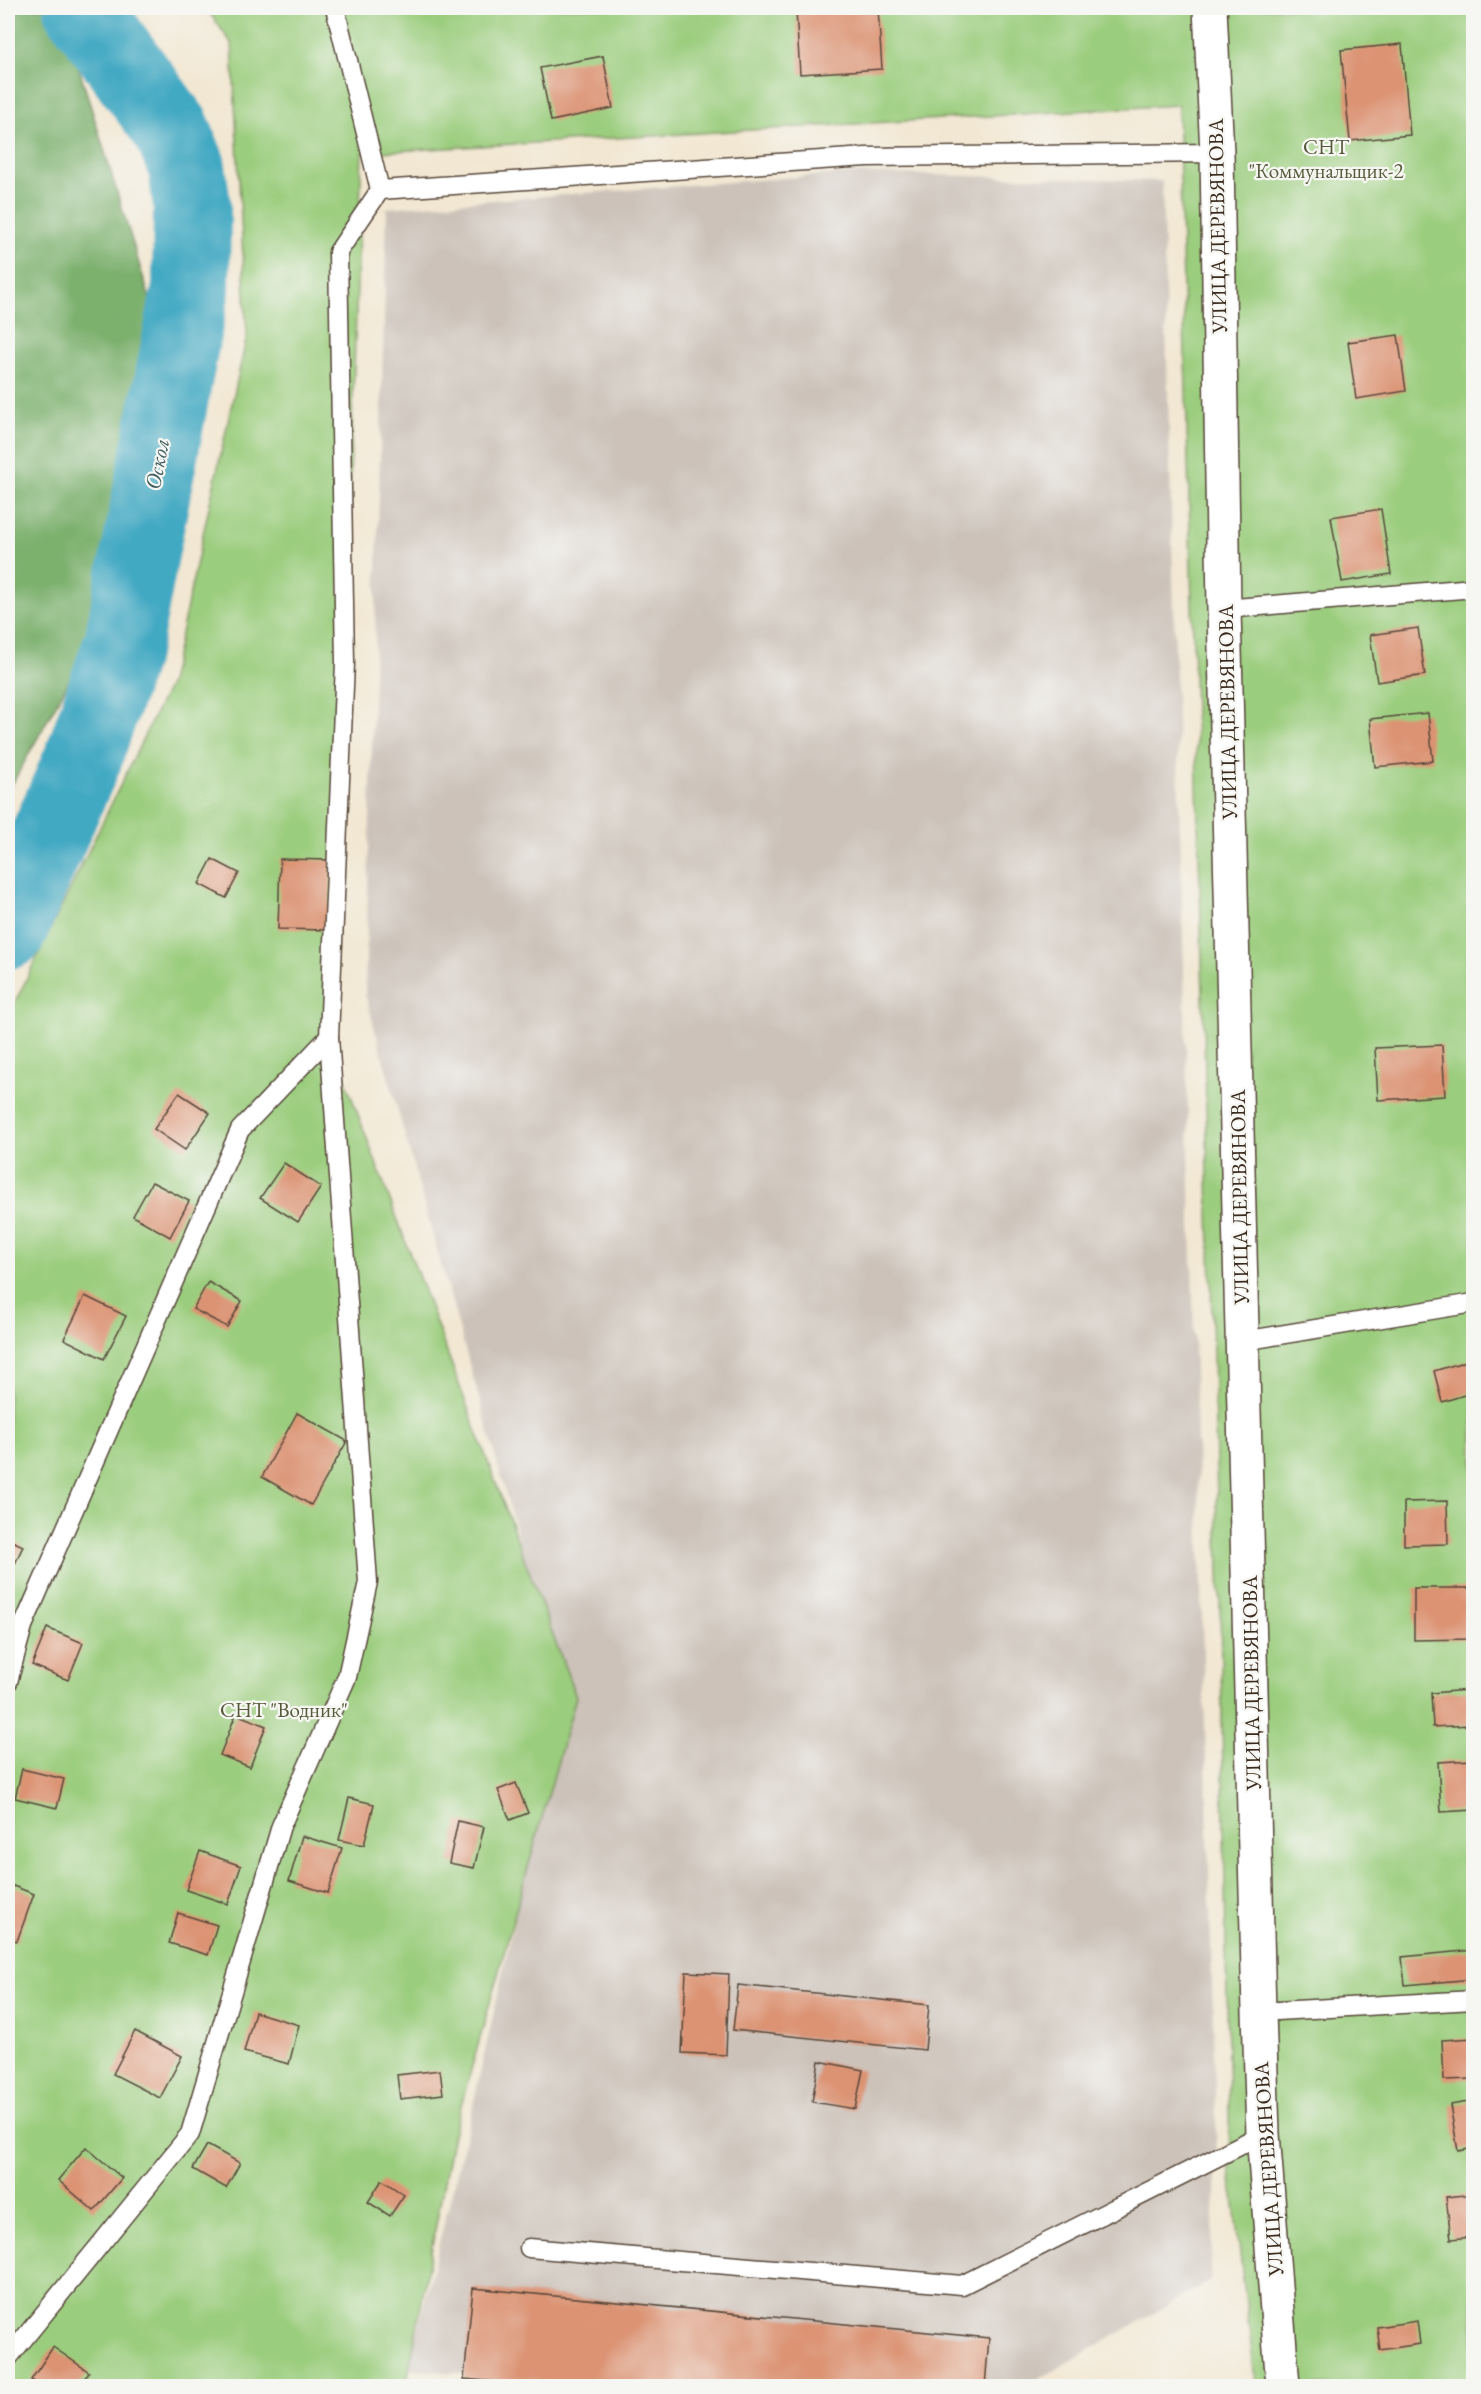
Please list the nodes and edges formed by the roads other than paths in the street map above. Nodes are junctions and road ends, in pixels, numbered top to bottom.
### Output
1 (335, 8) edge
2 (1210, 8) edge
3 (1217, 153) junction
4 (380, 190) junction
5 (1473, 588) edge
6 (1224, 609) junction
7 (329, 1038) junction
8 (1473, 1303) edge
9 (1243, 1341) junction
10 (8, 1682) edge
11 (1473, 2000) edge
12 (1260, 2012) junction
13 (1263, 2134) junction
14 (529, 2248) dead end
15 (8, 2358) edge
16 (1283, 2386) edge

1 - 4 lane
2 - 3 street, УЛИЦА ДЕРЕВЯНОВА
3 - 4 lane
3 - 6 street, УЛИЦА ДЕРЕВЯНОВА
4 - 7 lane
5 - 6 lane
6 - 9 street, УЛИЦА ДЕРЕВЯНОВА
7 - 10 lane
7 - 15 lane
8 - 9 lane
9 - 12 street, УЛИЦА ДЕРЕВЯНОВА
11 - 12 lane
12 - 13 street, УЛИЦА ДЕРЕВЯНОВА
13 - 14 lane
13 - 16 street, УЛИЦА ДЕРЕВЯНОВА

